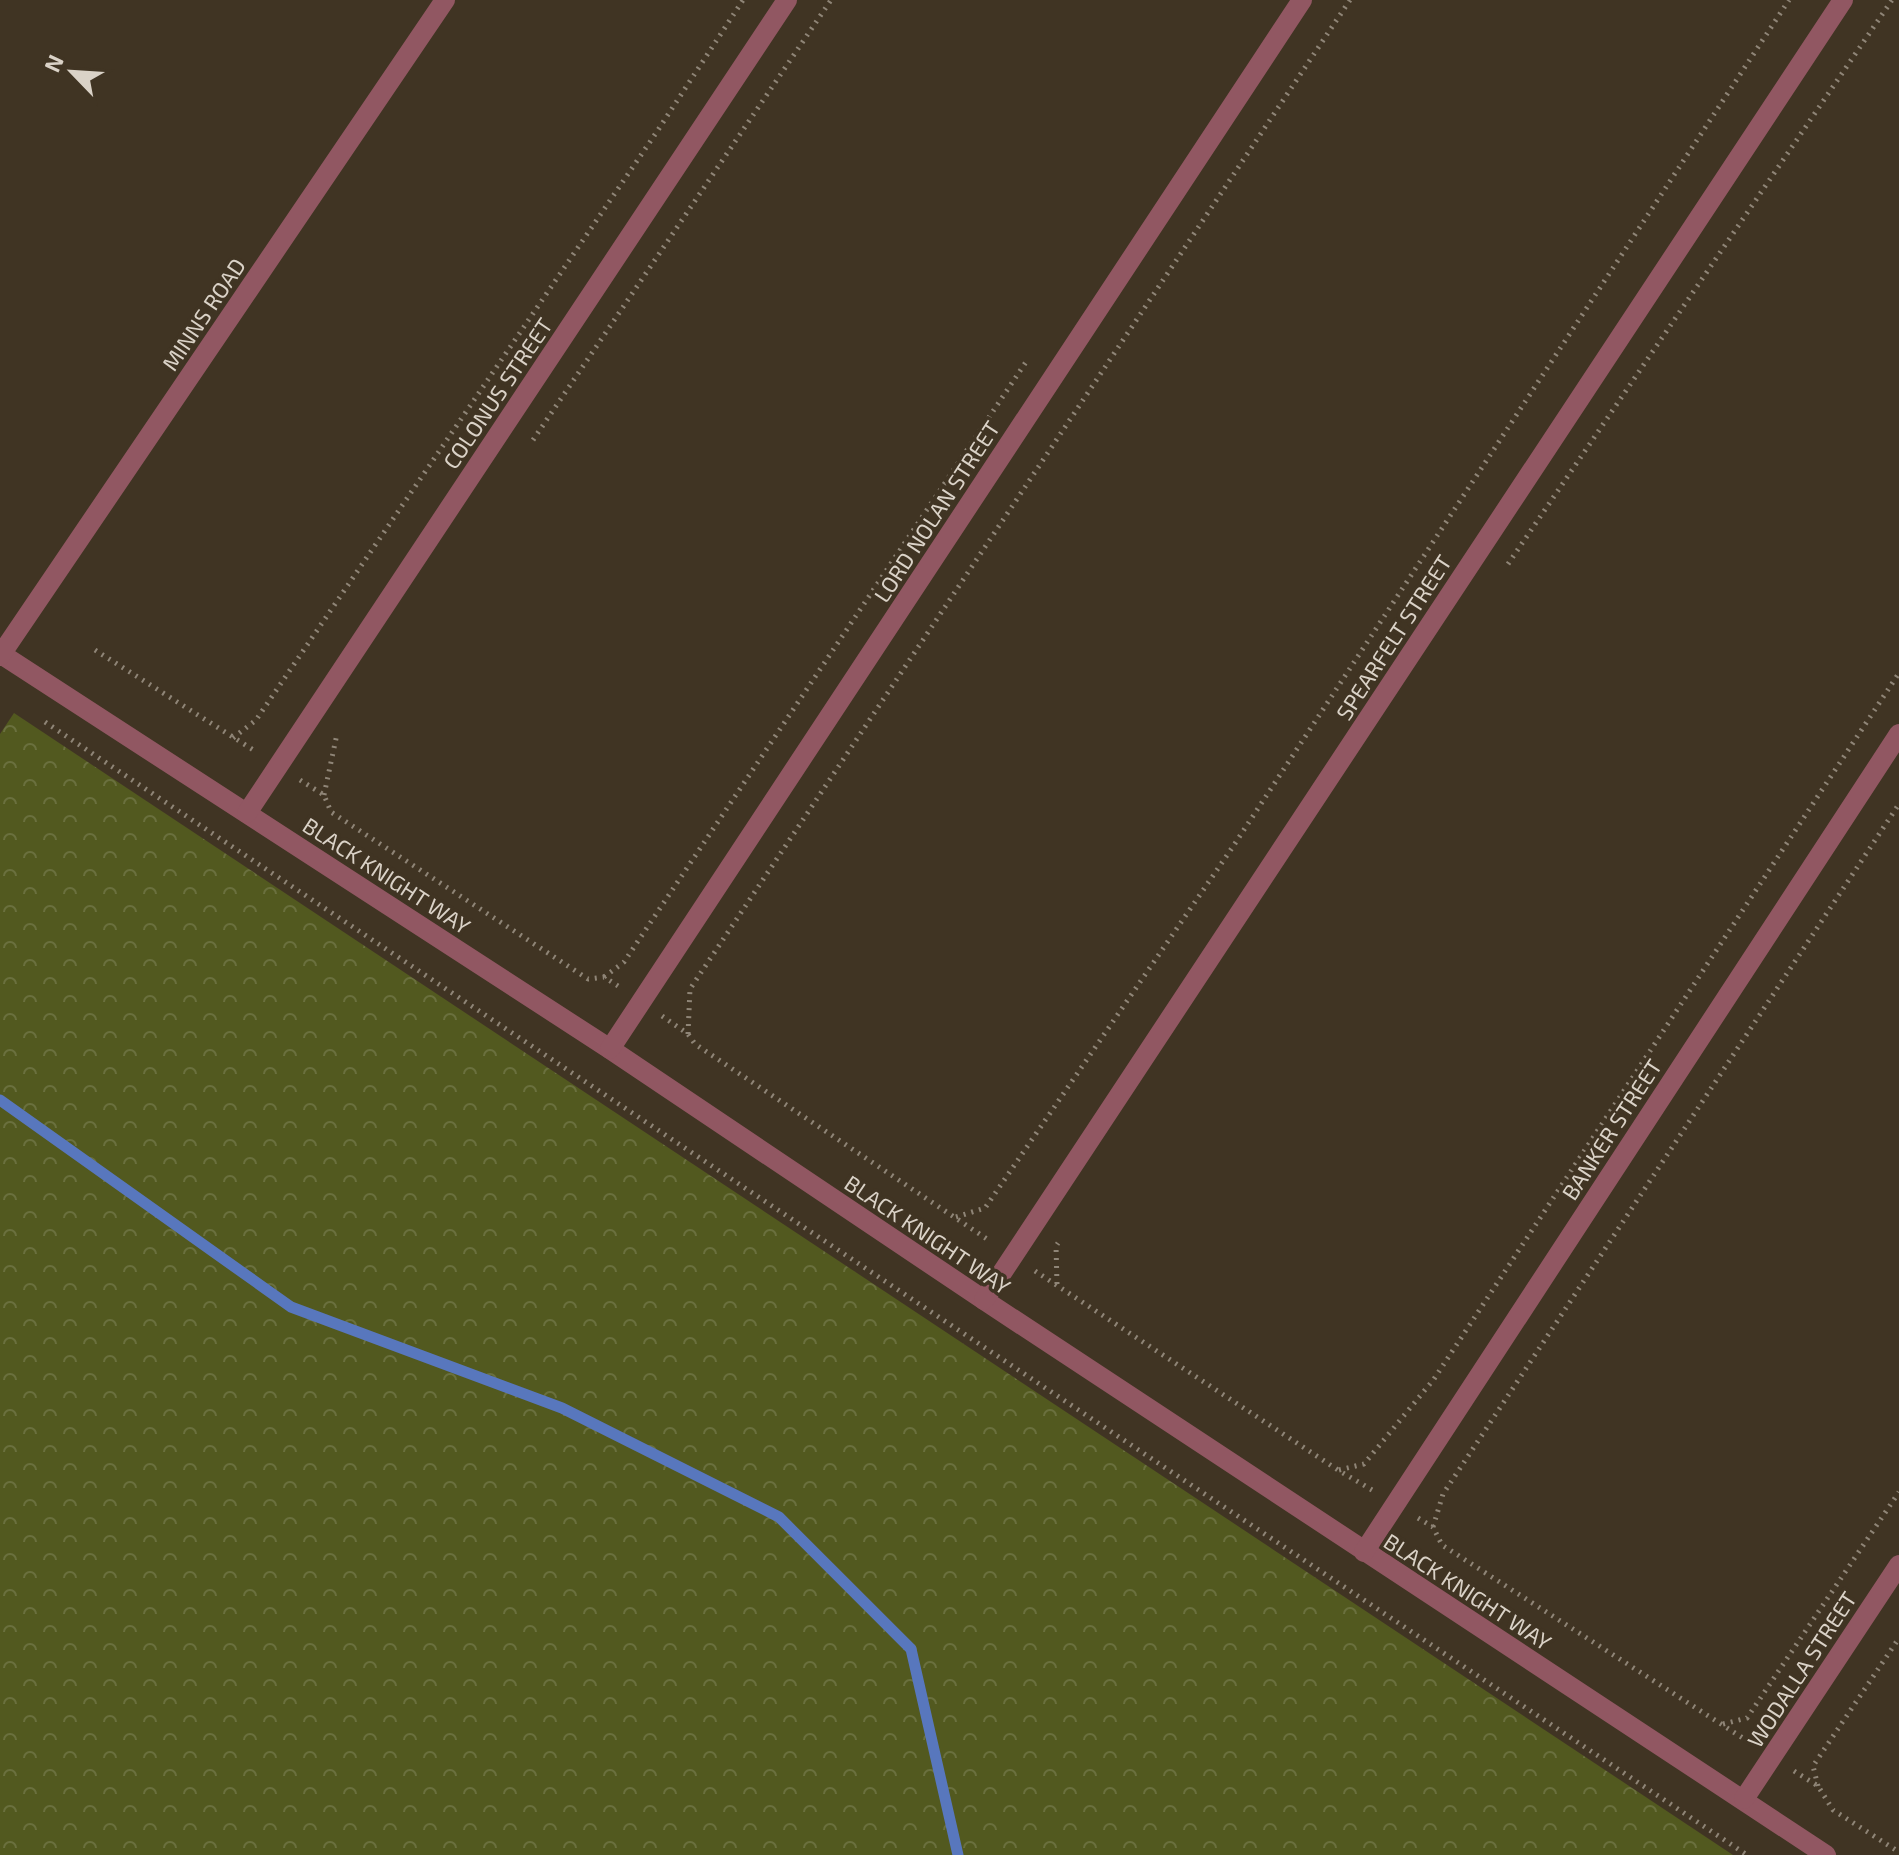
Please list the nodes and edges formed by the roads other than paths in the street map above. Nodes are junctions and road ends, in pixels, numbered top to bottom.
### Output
1 (445, 0) edge
2 (787, 0) edge
3 (1302, 0) edge
4 (1843, 0) edge
5 (0, 655) edge
6 (1899, 734) edge
7 (247, 813) junction
8 (610, 1049) junction
9 (984, 1300) junction
10 (1364, 1552) junction
11 (1899, 1565) edge
12 (1744, 1799) junction
13 (1826, 1855) edge

1 - 5 street, MINNS ROAD
2 - 7 street, COLONUS STREET
3 - 8 street, LORD NOLAN STREET
4 - 9 street, SPEARFELT STREET
5 - 7 street, BLACK KNIGHT WAY
6 - 10 street, BANKER STREET
7 - 8 street, BLACK KNIGHT WAY
8 - 9 street, BLACK KNIGHT WAY
9 - 10 street, BLACK KNIGHT WAY
10 - 12 street, BLACK KNIGHT WAY
11 - 12 street, WODALLA STREET
12 - 13 street, BLACK KNIGHT WAY

